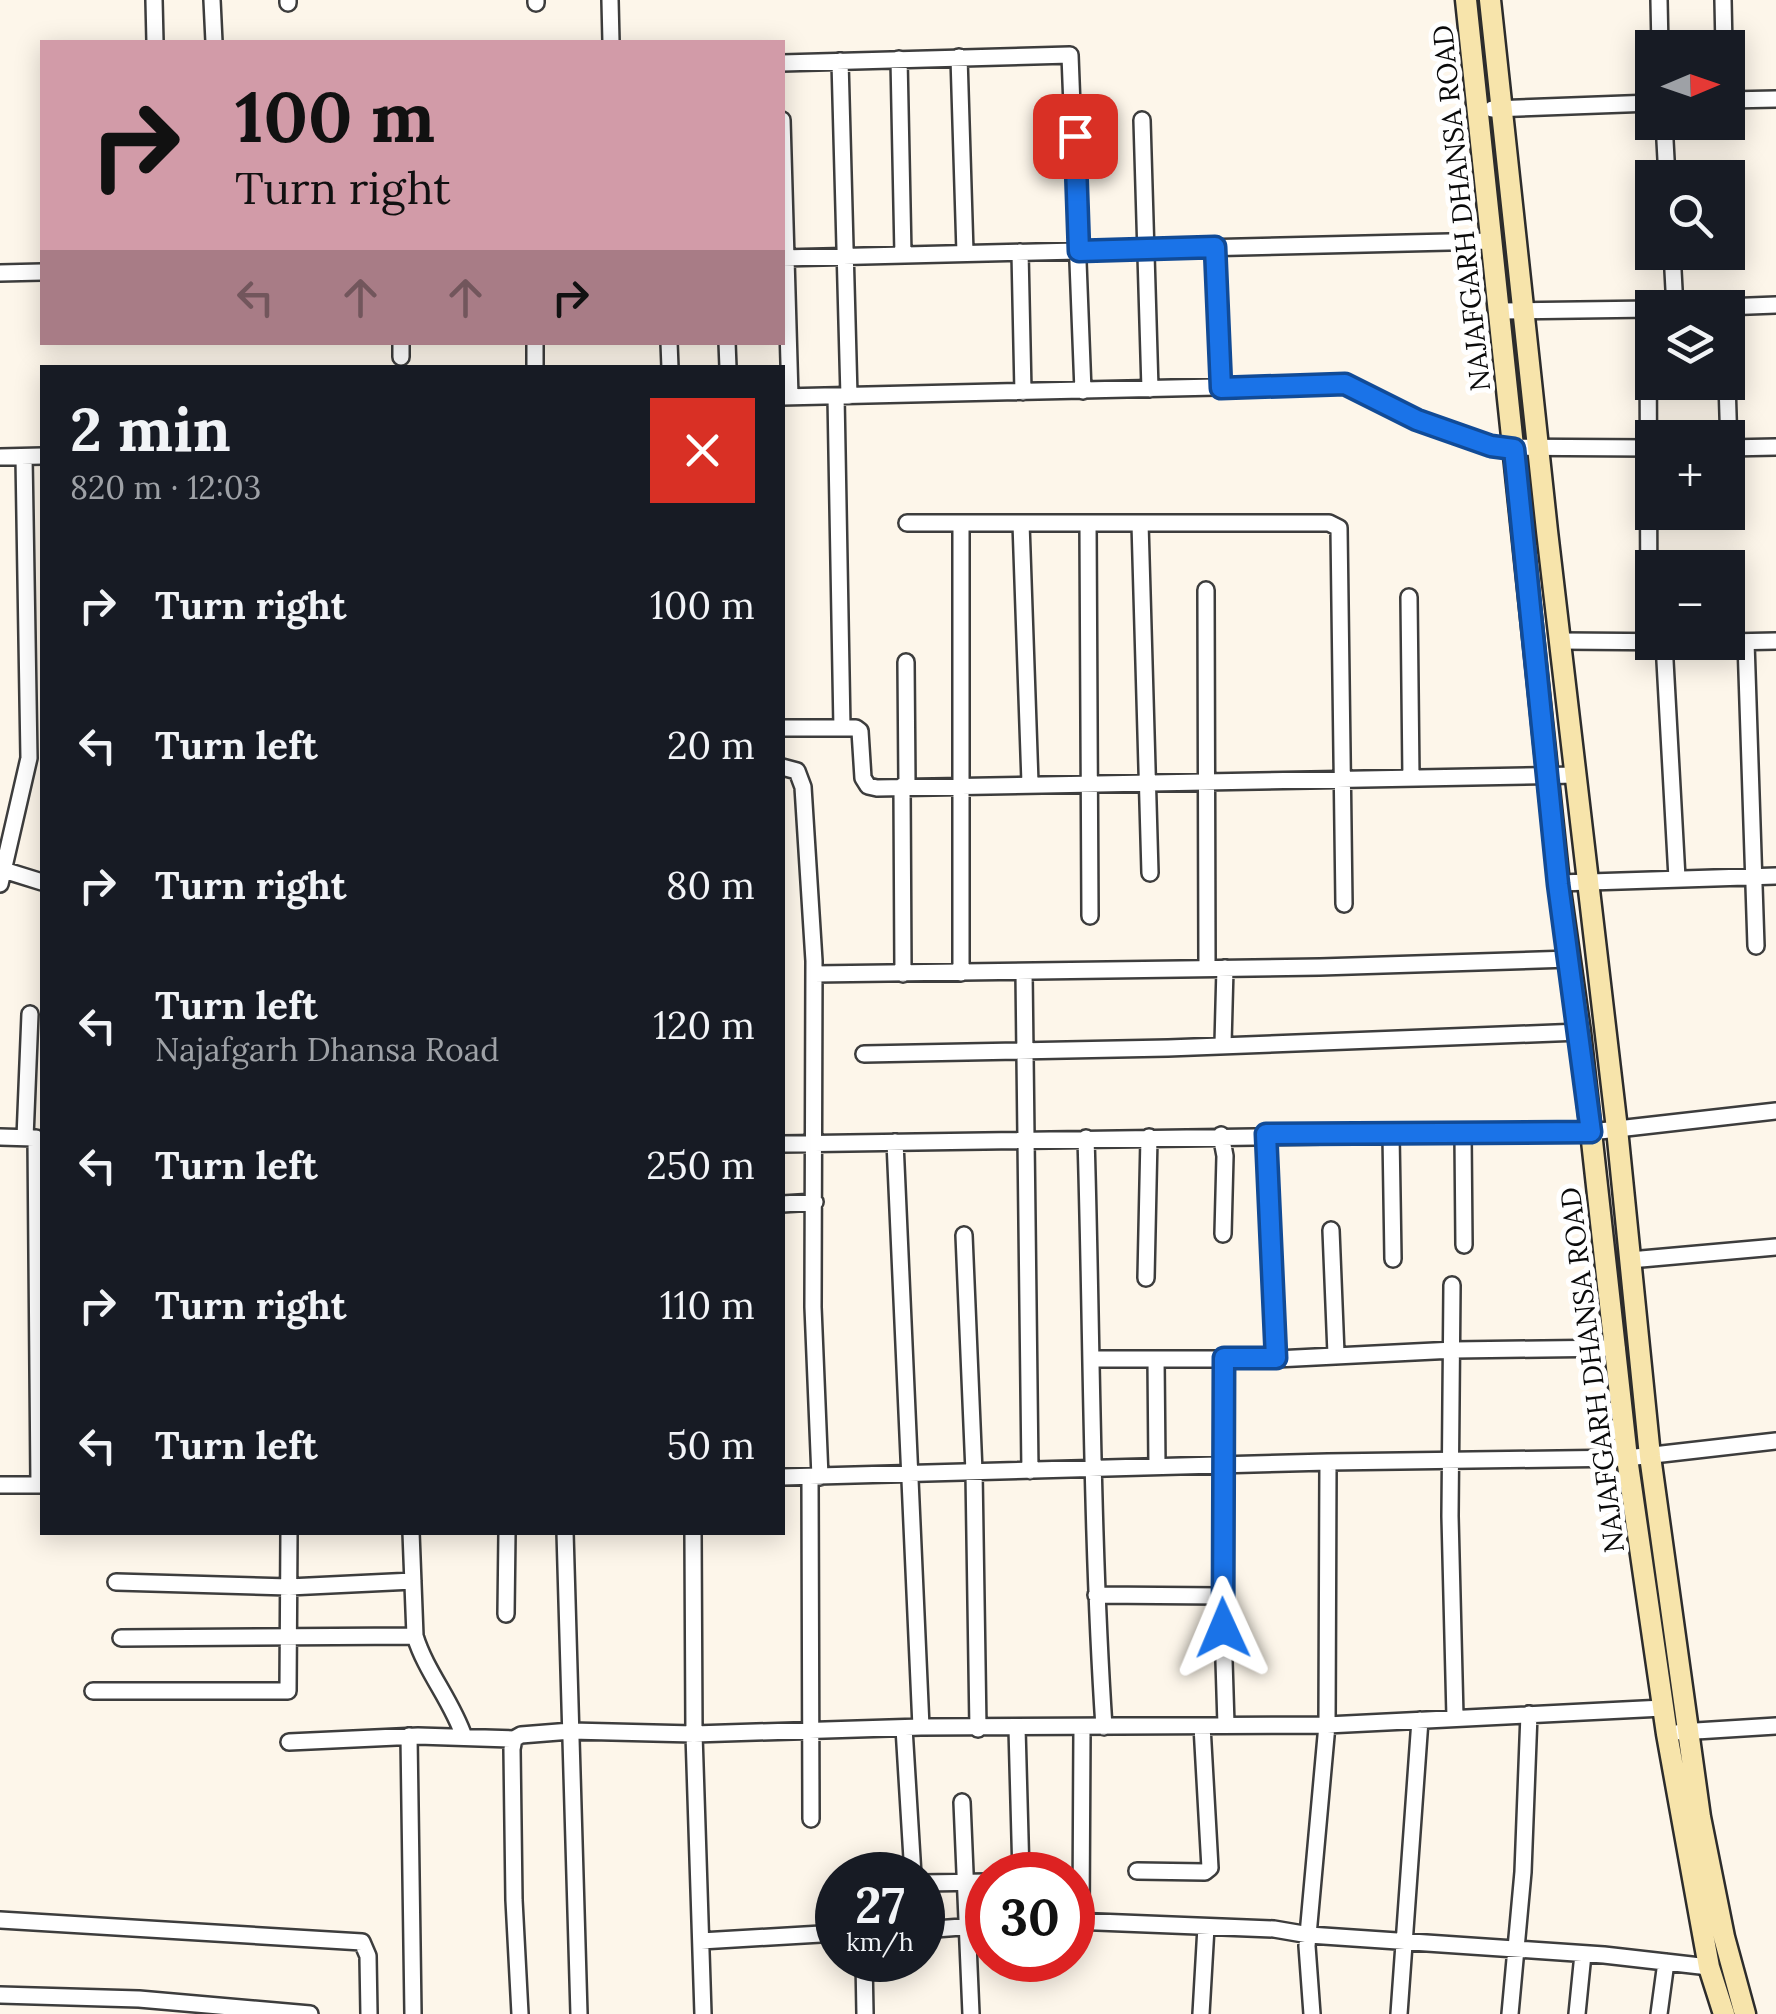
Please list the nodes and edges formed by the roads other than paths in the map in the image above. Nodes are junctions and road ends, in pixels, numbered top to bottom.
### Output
1 (154, 0) edge
2 (212, 0) edge
3 (610, 0) edge
4 (1466, 0) edge
5 (1490, 0) edge
6 (1659, 0) edge
7 (1723, 0) edge
8 (1660, 30) edge
9 (1724, 30) edge
10 (155, 40) edge
11 (214, 40) edge
12 (612, 40) edge
13 (959, 57) junction
14 (899, 59) junction
15 (840, 61) junction
16 (785, 63) edge
17 (1776, 98) edge
18 (1745, 99) edge
19 (1635, 104) edge
20 (1502, 109) junction
21 (1478, 110) junction
22 (1142, 120) dead end
23 (1491, 241) junction
24 (1215, 247) junction
25 (1146, 249) junction
26 (1079, 251) junction
27 (1020, 252) junction
28 (965, 254) junction
29 (903, 255) junction
30 (845, 256) junction
31 (785, 258) edge
32 (40, 272) edge
33 (0, 273) edge
34 (1776, 305) edge
35 (1745, 306) edge
36 (1635, 309) edge
37 (1499, 311) junction
38 (1523, 311) junction
39 (1221, 388) junction
40 (1150, 389) junction
41 (1083, 391) junction
42 (1023, 392) junction
43 (842, 396) junction
44 (786, 397) edge
45 (1539, 447) junction
46 (1776, 447) edge
47 (1635, 448) edge
48 (1745, 448) edge
49 (1514, 449) junction
50 (40, 456) edge
51 (24, 457) junction
52 (0, 458) edge
53 (1022, 523) junction
54 (1088, 523) junction
55 (1140, 523) junction
56 (907, 524) dead end
57 (962, 524) junction
58 (1206, 590) dead end
59 (1409, 597) dead end
60 (1776, 641) edge
61 (1560, 642) junction
62 (1746, 642) joint
63 (1635, 643) edge
64 (1658, 660) edge
65 (906, 662) dead end
66 (785, 728) edge
67 (842, 728) junction
68 (785, 769) edge
69 (1577, 775) junction
70 (1548, 776) junction
71 (1411, 778) junction
72 (1340, 779) junction
73 (1208, 781) junction
74 (1148, 782) junction
75 (1030, 783) junction
76 (1088, 783) junction
77 (964, 784) junction
78 (904, 785) junction
79 (1150, 873) dead end
80 (1, 874) edge
81 (1755, 875) junction
82 (1776, 876) edge
83 (1677, 878) junction
84 (40, 882) edge
85 (1589, 883) junction
86 (1558, 884) junction
87 (1344, 904) dead end
88 (1090, 916) dead end
89 (1756, 946) dead end
90 (1570, 959) junction
91 (1206, 968) junction
92 (1224, 968) junction
93 (1024, 972) junction
94 (961, 973) junction
95 (814, 974) junction
96 (903, 974) junction
97 (30, 1014) dead end
98 (1580, 1032) junction
99 (1223, 1044) junction
100 (1024, 1049) junction
101 (864, 1054) dead end
102 (1776, 1111) edge
103 (1616, 1129) junction
104 (1591, 1132) junction
105 (1266, 1134) junction
106 (1391, 1134) junction
107 (1463, 1134) junction
108 (1221, 1136) junction
109 (0, 1137) edge
110 (1149, 1137) junction
111 (34, 1138) edge
112 (1086, 1138) junction
113 (1025, 1139) junction
114 (894, 1142) junction
115 (814, 1143) junction
116 (785, 1144) edge
117 (815, 1202) junction
118 (785, 1204) edge
119 (1331, 1230) dead end
120 (964, 1234) dead end
121 (1224, 1234) dead end
122 (1464, 1245) dead end
123 (1776, 1247) edge
124 (1393, 1259) dead end
125 (1630, 1260) junction
126 (40, 1268) edge
127 (1146, 1278) dead end
128 (1452, 1284) dead end
129 (40, 1335) edge
130 (1617, 1348) junction
131 (1454, 1350) junction
132 (1336, 1354) junction
133 (1224, 1358) junction
134 (1276, 1358) junction
135 (1093, 1359) junction
136 (1156, 1359) junction
137 (1776, 1440) edge
138 (1650, 1456) junction
139 (1627, 1458) junction
140 (1328, 1462) junction
141 (1451, 1462) junction
142 (1222, 1466) junction
143 (1157, 1467) junction
144 (1095, 1469) junction
145 (1030, 1471) junction
146 (974, 1472) junction
147 (910, 1474) junction
148 (785, 1477) edge
149 (815, 1477) junction
150 (0, 1485) edge
151 (40, 1485) edge
152 (288, 1535) edge
153 (411, 1535) edge
154 (506, 1535) edge
155 (565, 1535) edge
156 (693, 1535) edge
157 (413, 1581) junction
158 (116, 1582) dead end
159 (289, 1587) junction
160 (1096, 1596) junction
161 (1222, 1596) junction
162 (506, 1614) dead end
163 (415, 1636) junction
164 (121, 1638) dead end
165 (290, 1638) junction
166 (94, 1691) dead end
167 (1663, 1708) junction
168 (1529, 1714) junction
169 (1455, 1717) junction
170 (1420, 1720) junction
171 (1327, 1725) junction
172 (1202, 1726) junction
173 (1226, 1726) junction
174 (1776, 1726) edge
175 (913, 1727) junction
176 (1104, 1727) junction
177 (1018, 1728) junction
178 (1082, 1728) junction
179 (978, 1729) junction
180 (571, 1731) junction
181 (811, 1731) junction
182 (1688, 1731) junction
183 (694, 1734) junction
184 (1666, 1734) junction
185 (409, 1736) junction
186 (464, 1737) junction
187 (514, 1739) junction
188 (289, 1742) dead end
189 (962, 1802) dead end
190 (811, 1818) dead end
191 (913, 1852) edge
192 (1021, 1852) edge
193 (1078, 1852) edge
194 (1137, 1871) dead end
195 (945, 1883) edge
196 (965, 1883) joint
197 (0, 1920) edge
198 (1095, 1922) edge
199 (1206, 1927) junction
200 (815, 1934) edge
201 (1308, 1935) junction
202 (1405, 1940) junction
203 (701, 1941) junction
204 (1518, 1950) junction
205 (1583, 1954) junction
206 (1666, 1962) junction
207 (1709, 1967) junction
208 (864, 1982) edge
209 (970, 1982) edge
210 (0, 1994) edge
211 (310, 2014) edge
212 (370, 2014) edge
213 (412, 2014) edge
214 (520, 2014) edge
215 (580, 2014) edge
216 (703, 2014) edge
217 (865, 2014) edge
218 (972, 2014) edge
219 (1201, 2014) edge
220 (1312, 2014) edge
221 (1399, 2014) edge
222 (1510, 2014) edge
223 (1578, 2014) edge
224 (1659, 2014) edge
225 (1724, 2014) edge
226 (1745, 2014) edge

1 - 10 street
2 - 11 street
3 - 12 street
4 - 21 main road, NAJAFGARH DHANSA ROAD
5 - 20 main road, NAJAFGARH DHANSA ROAD
6 - 8 street
7 - 9 street
13 - 14 street
13 - 26 street
13 - 28 street
14 - 15 street
14 - 29 street
15 - 16 street
15 - 30 street
17 - 18 street
19 - 20 street
20 - 21 street
20 - 38 main road, NAJAFGARH DHANSA ROAD
21 - 23 main road, NAJAFGARH DHANSA ROAD
22 - 25 street
23 - 24 street
23 - 37 main road, NAJAFGARH DHANSA ROAD
24 - 25 street
24 - 39 street
25 - 26 street
25 - 40 street
26 - 27 street
26 - 41 street
27 - 28 street
27 - 42 street
28 - 29 street
29 - 30 street
30 - 31 street
30 - 43 street
31 - 44 street
32 - 33 street
34 - 35 street
36 - 38 street
37 - 38 street
37 - 49 main road, NAJAFGARH DHANSA ROAD
38 - 45 main road, NAJAFGARH DHANSA ROAD
39 - 40 street
39 - 49 street
40 - 41 street
41 - 42 street
42 - 43 street
43 - 44 street
43 - 67 street
45 - 47 street
45 - 49 street
45 - 61 main road, NAJAFGARH DHANSA ROAD
46 - 48 street
49 - 70 main road, NAJAFGARH DHANSA ROAD
50 - 51 street
51 - 52 street
51 - 80 street
53 - 54 street
53 - 57 street
53 - 75 street
54 - 55 street
54 - 76 street
55 - 72 street
55 - 74 street
56 - 57 street
57 - 77 street
58 - 73 street
59 - 71 street
60 - 62 street
61 - 63 street
61 - 69 main road, NAJAFGARH DHANSA ROAD
62 - 81 street
64 - 83 street
65 - 78 street
66 - 67 street
67 - 78 street
68 - 95 street
69 - 70 street
69 - 85 main road, NAJAFGARH DHANSA ROAD
70 - 71 street
70 - 86 main road, NAJAFGARH DHANSA ROAD
71 - 72 street
72 - 73 street
72 - 87 street
73 - 74 street
73 - 91 street
74 - 76 street
74 - 79 street
75 - 76 street
75 - 77 street
76 - 88 street
77 - 78 street
77 - 94 street
78 - 96 street
80 - 84 street
81 - 82 street
81 - 83 street
81 - 89 street
83 - 85 street
85 - 86 street
85 - 103 main road, NAJAFGARH DHANSA ROAD
86 - 90 main road, NAJAFGARH DHANSA ROAD
90 - 92 street
90 - 98 main road, NAJAFGARH DHANSA ROAD
91 - 92 street
91 - 93 street
92 - 99 street
93 - 94 street
93 - 100 street
94 - 96 street
95 - 96 street
95 - 115 street
97 - 111 street
98 - 99 street
98 - 104 main road, NAJAFGARH DHANSA ROAD
99 - 100 street
100 - 101 street
100 - 113 street
102 - 103 street
103 - 104 street
103 - 125 main road, NAJAFGARH DHANSA ROAD
104 - 107 street
104 - 130 main road, NAJAFGARH DHANSA ROAD
105 - 106 street
105 - 108 street
105 - 134 street
106 - 107 street
106 - 124 street
107 - 122 street
108 - 110 street
108 - 121 street
109 - 111 street
110 - 112 street
110 - 127 street
111 - 126 street
112 - 113 street
112 - 135 street
113 - 114 street
113 - 145 street
114 - 115 street
114 - 147 street
115 - 116 street
115 - 117 street
117 - 118 street
117 - 149 street
119 - 132 street
120 - 146 street
123 - 125 street
125 - 138 main road, NAJAFGARH DHANSA ROAD
126 - 129 street
128 - 131 street
130 - 131 street
130 - 139 main road, NAJAFGARH DHANSA ROAD
131 - 132 street
131 - 141 street
132 - 134 street
133 - 134 street
133 - 136 street
133 - 142 street
135 - 136 street
135 - 144 street
136 - 143 street
137 - 138 street
138 - 139 street
138 - 182 main road, NAJAFGARH DHANSA ROAD
139 - 141 street
139 - 167 main road, NAJAFGARH DHANSA ROAD
140 - 141 street
140 - 142 street
140 - 171 street
141 - 169 street
142 - 143 street
142 - 161 street
143 - 144 street
144 - 145 street
144 - 160 street
145 - 146 street
146 - 147 street
146 - 179 street
147 - 149 street
147 - 175 street
148 - 149 street
149 - 181 street
150 - 151 street
152 - 159 street
153 - 157 street
154 - 162 street
155 - 180 street
156 - 183 street
157 - 159 street
157 - 163 street
158 - 159 street
159 - 165 street
160 - 161 street
160 - 176 street
161 - 173 street
163 - 165 street
163 - 186 street
164 - 165 street
165 - 166 street
167 - 168 street
167 - 184 main road, NAJAFGARH DHANSA ROAD
168 - 169 street
168 - 204 street
169 - 170 street
170 - 171 street
170 - 202 street
171 - 173 street
171 - 201 street
172 - 173 street
172 - 176 street
172 - 194 street
174 - 182 street
175 - 179 street
175 - 181 street
175 - 191 street
176 - 178 street
177 - 178 street
177 - 179 street
177 - 192 street
178 - 193 street
180 - 183 street
180 - 187 street
180 - 215 street
181 - 183 street
181 - 190 street
182 - 184 street
182 - 226 main road, NAJAFGARH DHANSA ROAD
183 - 203 street
184 - 207 main road, NAJAFGARH DHANSA ROAD
185 - 186 street
185 - 188 street
185 - 213 street
186 - 187 street
187 - 214 street
189 - 196 street
195 - 196 street
197 - 212 street
198 - 199 street
199 - 201 street
199 - 219 street
200 - 203 street
201 - 202 street
201 - 220 street
202 - 204 street
202 - 221 street
203 - 216 street
204 - 205 street
204 - 222 street
205 - 206 street
205 - 223 street
206 - 207 street
206 - 224 street
207 - 225 main road, NAJAFGARH DHANSA ROAD
208 - 217 street
209 - 218 street
210 - 211 street

